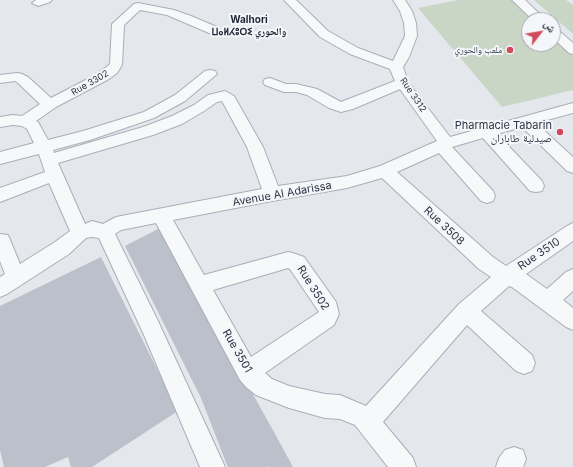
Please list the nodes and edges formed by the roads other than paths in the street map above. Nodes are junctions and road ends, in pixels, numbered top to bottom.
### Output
1 (290, 0) edge
2 (399, 0) edge
3 (519, 0) edge
4 (138, 3) edge
5 (532, 12) edge
6 (213, 30) dead end
7 (561, 39) edge
8 (573, 50) edge
9 (396, 67) junction
10 (210, 74) dead end
11 (0, 79) edge
12 (270, 82) dead end
13 (402, 83) junction
14 (51, 104) junction
15 (573, 108) edge
16 (26, 121) junction
17 (0, 122) edge
18 (526, 122) junction
19 (486, 132) junction
20 (444, 144) junction
21 (0, 158) edge
22 (49, 160) junction
23 (573, 167) edge
24 (385, 171) junction
25 (536, 186) dead end
26 (272, 194) junction
27 (0, 195) edge
28 (487, 196) dead end
29 (161, 215) junction
30 (573, 231) edge
31 (105, 232) junction
32 (80, 234) junction
33 (2, 241) dead end
34 (506, 277) junction
35 (16, 278) junction
36 (573, 278) edge
37 (200, 286) junction
38 (0, 288) edge
39 (548, 301) junction
40 (466, 311) junction
41 (573, 320) edge
42 (524, 363) dead end
43 (248, 372) junction
44 (368, 421) junction
45 (213, 467) edge
46 (404, 467) edge

1 - 9 street
2 - 9 street, Rue 3312
3 - 5 street
4 - 6 street
4 - 14 street, Rue 3302
7 - 8 street
9 - 13 street, Rue 3312
10 - 22 street
11 - 14 street
12 - 13 street
13 - 20 street, Rue 3312
14 - 16 street, Rue 3302
15 - 18 street, Avenue Al Adarissa
16 - 17 street
16 - 22 street
18 - 19 street, Avenue Al Adarissa
18 - 23 street
19 - 20 street, Avenue Al Adarissa
19 - 25 street
20 - 24 street, Avenue Al Adarissa
20 - 28 street, Rue 3312
21 - 22 street
22 - 26 street
22 - 27 street
22 - 32 street
24 - 26 street, Avenue Al Adarissa
24 - 34 street, Rue 3508
26 - 29 street, Avenue Al Adarissa
29 - 31 street, Avenue Al Adarissa
29 - 37 street, Rue 3501
30 - 34 street, Rue 3510
31 - 32 street, Avenue Al Adarissa
31 - 45 street
32 - 35 street, Avenue Al Adarissa
33 - 35 street
34 - 39 street, Rue 3508
34 - 40 street, Rue 3510
35 - 38 street, Avenue Al Adarissa
36 - 39 street
37 - 43 street, Rue 3501
37 - 43 street, Rue 3502
39 - 41 street, Rue 3508
40 - 42 street
40 - 44 street, Rue 3510
43 - 44 street, Rue 3501
44 - 46 street

